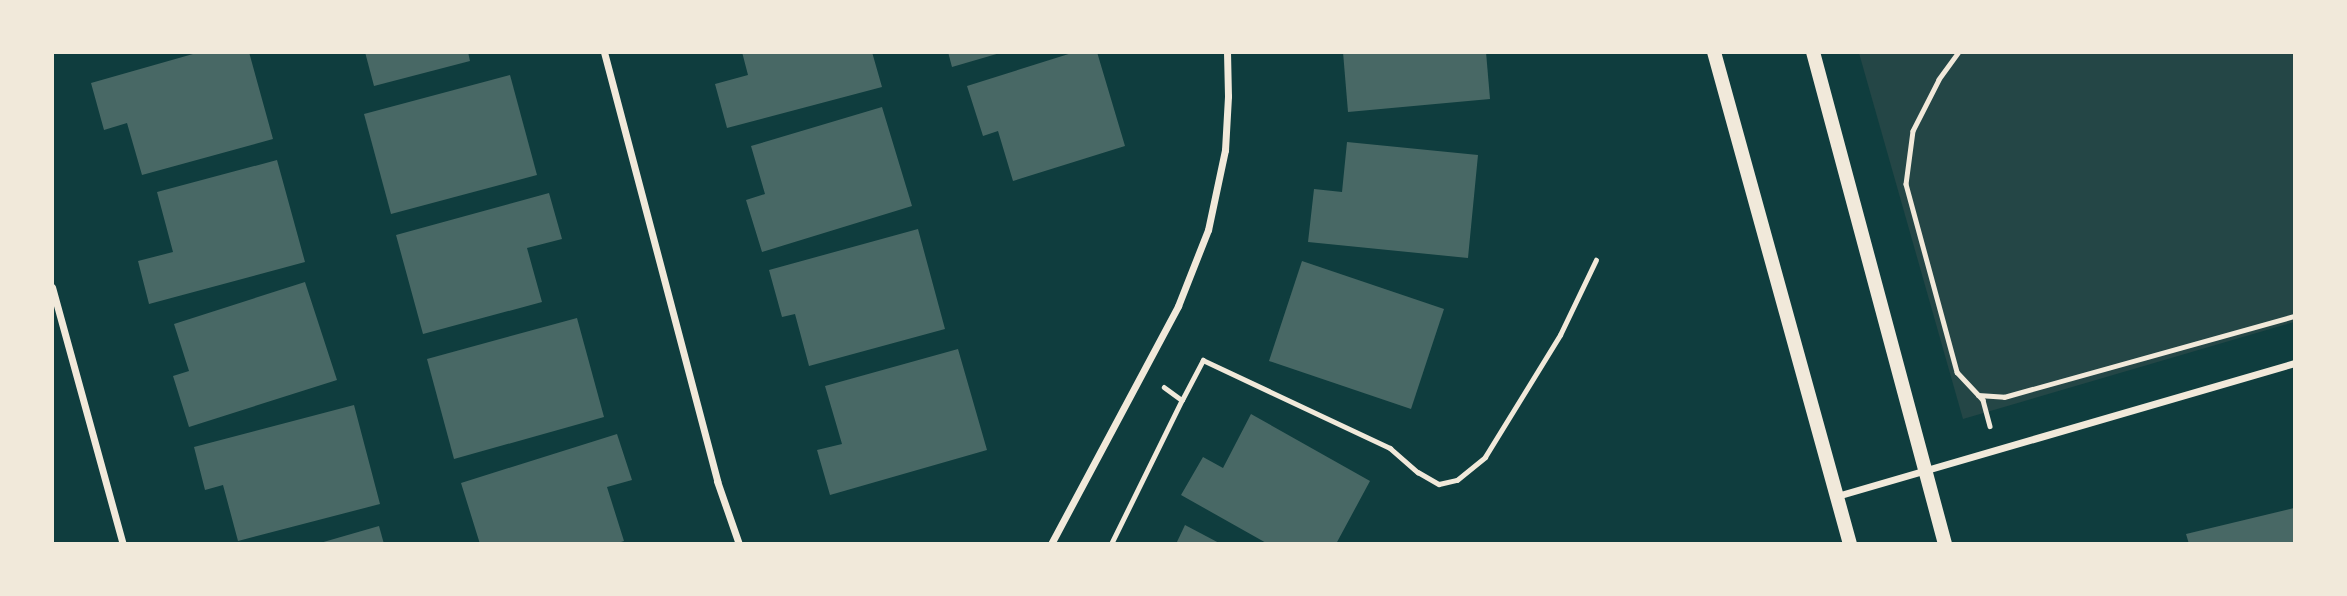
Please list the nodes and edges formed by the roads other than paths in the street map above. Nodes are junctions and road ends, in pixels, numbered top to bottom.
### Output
1 (604, 52) edge
2 (1227, 52) edge
3 (1714, 52) edge
4 (1812, 52) edge
5 (52, 287) edge
6 (2294, 363) edge
7 (1924, 472) junction
8 (1837, 496) junction
9 (123, 544) edge
10 (739, 544) edge
11 (1051, 544) edge
12 (1850, 544) edge
13 (1945, 544) edge

1 - 10 street
2 - 11 street
3 - 8 main road
4 - 7 main road
5 - 9 street
6 - 7 street
7 - 8 street
7 - 13 main road
8 - 12 main road

